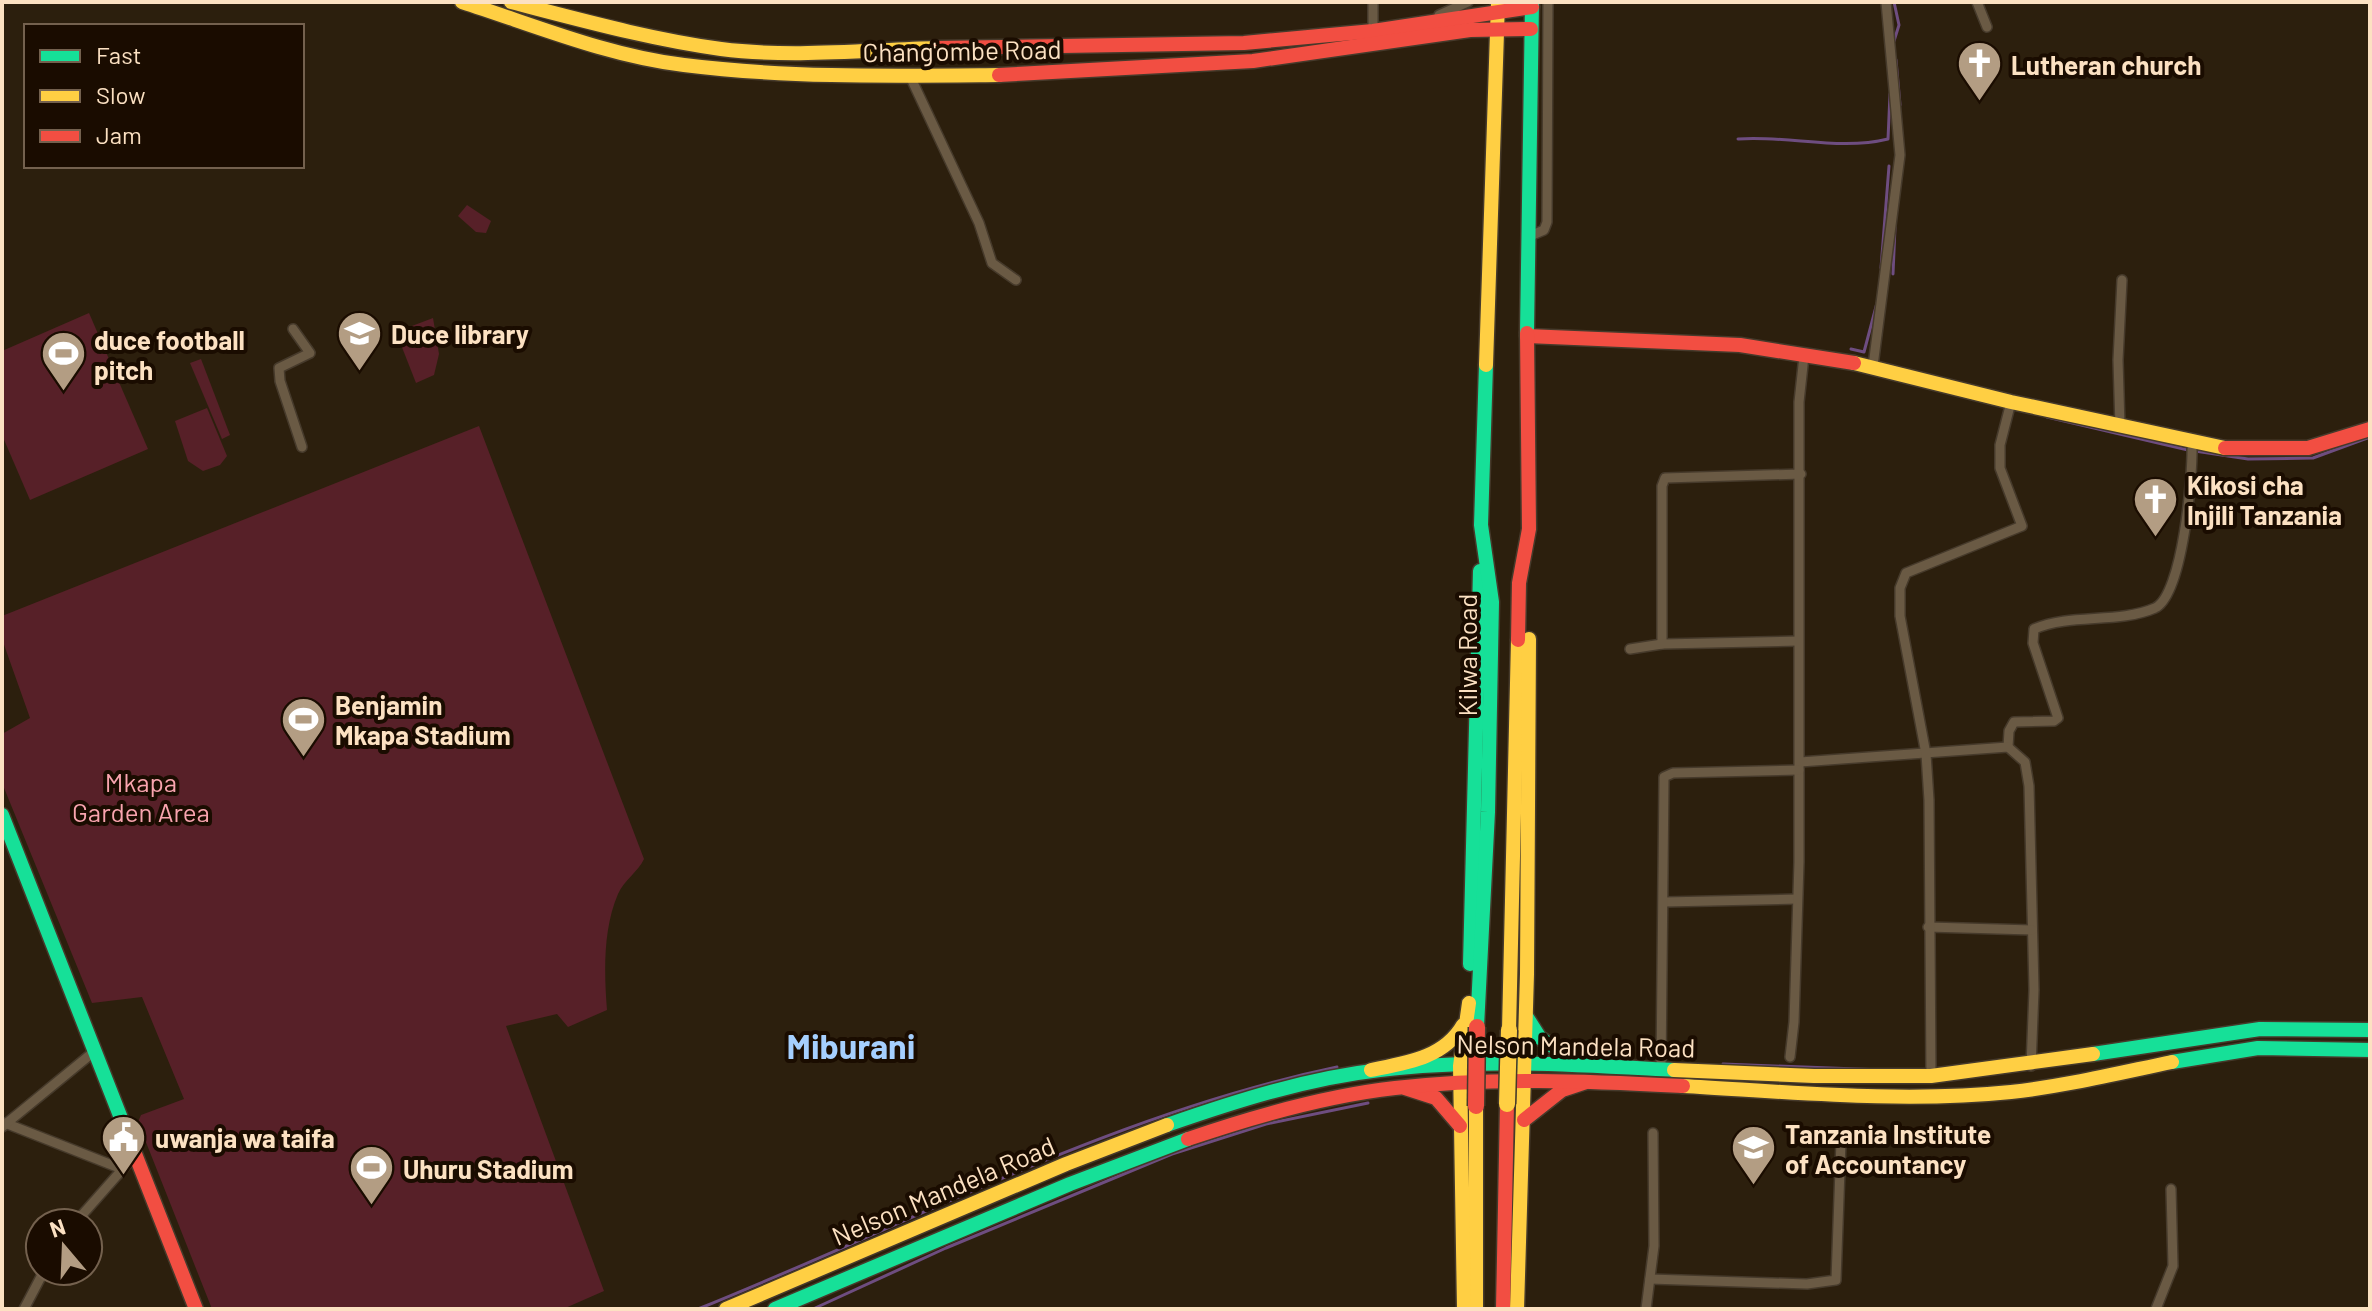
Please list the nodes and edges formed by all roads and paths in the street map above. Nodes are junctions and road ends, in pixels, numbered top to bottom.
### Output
1 (462, 2) edge
2 (511, 2) edge
3 (1373, 2) edge
4 (1886, 2) edge
5 (1977, 2) edge
6 (1537, 4) edge
7 (1494, 5) edge
8 (1466, 16) edge
9 (1987, 27) dead end
10 (1498, 29) junction
11 (1531, 29) junction
12 (1373, 31) junction
13 (1498, 54) junction
14 (909, 74) junction
15 (1530, 236) junction
16 (1016, 280) dead end
17 (2122, 280) dead end
18 (293, 329) dead end
19 (1527, 336) junction
20 (1804, 356) junction
21 (1873, 366) junction
22 (2011, 402) junction
23 (2120, 427) junction
24 (2370, 429) edge
25 (2192, 443) junction
26 (302, 447) dead end
27 (1801, 474) junction
28 (1481, 525) junction
29 (1529, 529) junction
30 (1798, 641) junction
31 (1662, 644) junction
32 (1630, 649) dead end
33 (2008, 747) junction
34 (1926, 754) junction
35 (1799, 766) junction
36 (2, 816) edge
37 (1797, 899) junction
38 (1664, 902) junction
39 (1928, 927) junction
40 (2032, 930) junction
41 (1468, 1011) junction
42 (1525, 1014) junction
43 (2370, 1030) edge
44 (96, 1050) junction
45 (2370, 1050) edge
46 (1790, 1057) dead end
47 (1524, 1063) junction
48 (1580, 1064) junction
49 (2031, 1066) junction
50 (1661, 1069) junction
51 (1371, 1070) junction
52 (1461, 1074) junction
53 (1931, 1076) junction
54 (1525, 1081) junction
55 (1586, 1082) junction
56 (1405, 1088) junction
57 (1524, 1120) junction
58 (4, 1125) edge
59 (1460, 1126) junction
60 (1653, 1133) dead end
61 (1841, 1141) dead end
62 (135, 1155) junction
63 (122, 1169) junction
64 (2171, 1189) dead end
65 (89, 1207) edge
66 (1650, 1279) junction
67 (36, 1287) edge
68 (24, 1309) edge
69 (196, 1309) edge
70 (726, 1309) edge
71 (775, 1309) edge
72 (1464, 1309) edge
73 (1476, 1309) edge
74 (1503, 1309) edge
75 (1517, 1309) edge
76 (1646, 1309) edge
77 (2156, 1309) edge

1 - 14 main road, Chang'ombe Road
2 - 12 main road, Chang'ombe Road
3 - 12 street
4 - 21 street
5 - 9 street
6 - 7 main road, Chang'ombe Road
6 - 11 main road, Kilwa Road
6 - 15 street
7 - 8 main road, Chang'ombe Road
7 - 10 main road, Kilwa Road
8 - 10 main road, Chang'ombe Road
8 - 12 main road, Chang'ombe Road
8 - 13 main road
8 - 14 main road, Chang'ombe Road
10 - 11 main road, Chang'ombe Road
10 - 13 main road, Kilwa Road
11 - 15 main road, Kilwa Road
13 - 28 main road, Kilwa Road
14 - 16 street
15 - 19 main road, Kilwa Road
17 - 23 street
18 - 26 street
19 - 20 main road
19 - 29 main road, Kilwa Road
20 - 21 main road
20 - 27 street
21 - 22 main road
22 - 23 main road
22 - 34 street
23 - 25 main road
24 - 25 main road
25 - 33 street
27 - 30 street
27 - 31 street
28 - 41 main road
28 - 73 main road, Kilwa Road, bridge
29 - 42 main road
29 - 74 main road, Kilwa Road, bridge
30 - 31 street
30 - 35 street
31 - 32 street
33 - 34 street
33 - 40 street
34 - 35 street
34 - 39 street
35 - 37 street
35 - 38 street
36 - 44 main road
37 - 38 street
37 - 46 street
38 - 50 street
39 - 40 street
39 - 53 street
40 - 49 street
41 - 51 main road
41 - 52 main road
42 - 47 main road
42 - 48 main road
43 - 49 main road, Nelson Mandela Road
44 - 58 street
44 - 62 main road
45 - 55 main road, Nelson Mandela Road
47 - 48 main road, Nelson Mandela Road
47 - 52 main road, Nelson Mandela Road
47 - 54 main road
48 - 50 main road, Nelson Mandela Road
49 - 53 main road, Nelson Mandela Road
50 - 53 main road, Nelson Mandela Road
51 - 52 main road, Nelson Mandela Road
51 - 70 main road, Nelson Mandela Road
52 - 54 main road, Nelson Mandela Road
52 - 56 main road, Nelson Mandela Road
52 - 59 main road
54 - 55 main road, Nelson Mandela Road
54 - 57 main road
55 - 57 main road
56 - 59 main road
56 - 71 main road, Nelson Mandela Road
57 - 75 main road
58 - 63 street
59 - 72 main road
60 - 66 street
61 - 66 street
62 - 63 street
62 - 69 main road
63 - 65 street
64 - 77 street
66 - 76 street
67 - 68 street

